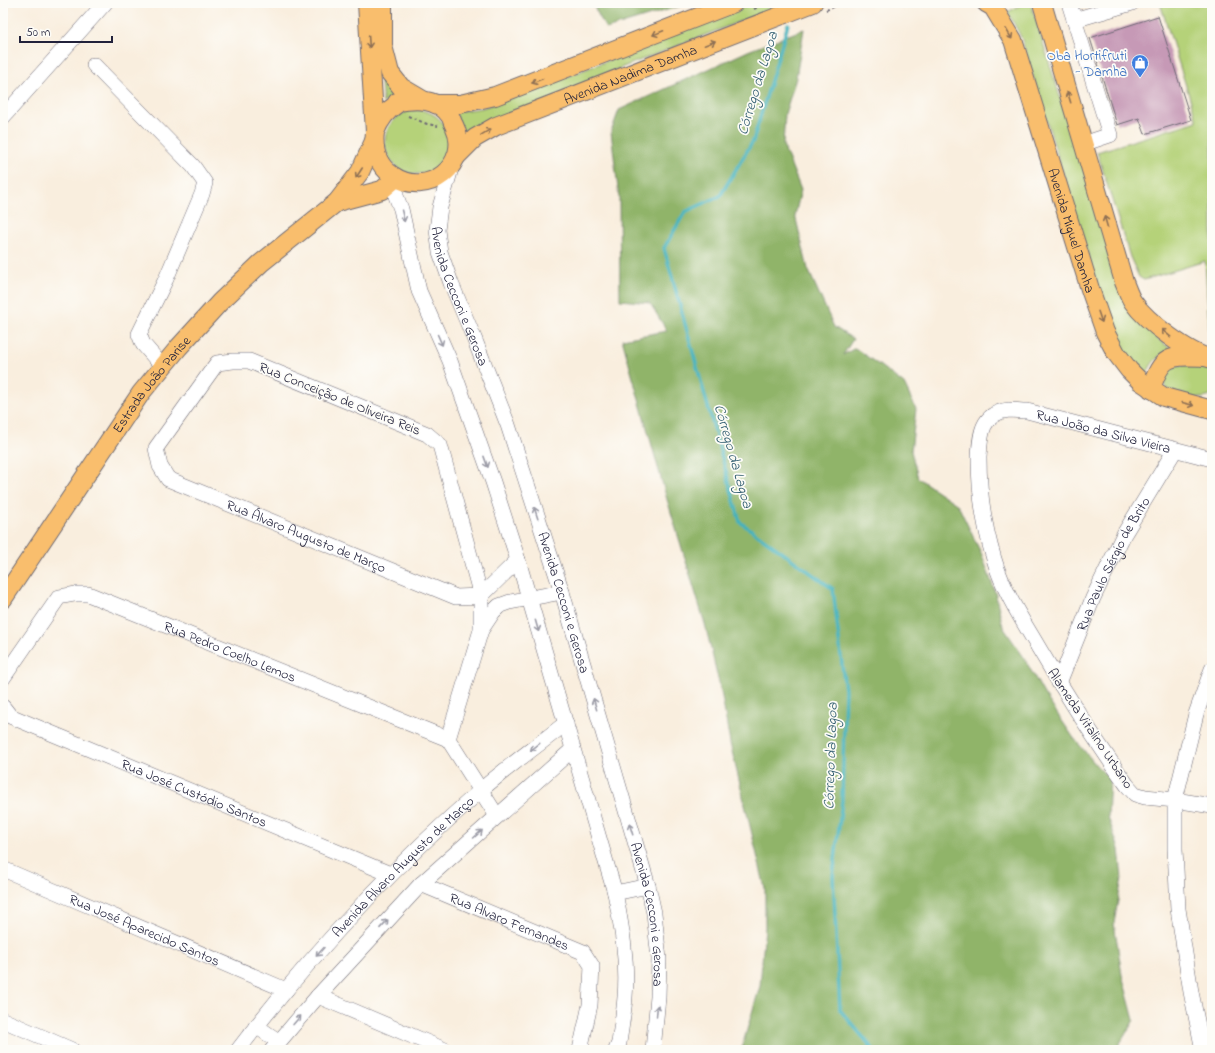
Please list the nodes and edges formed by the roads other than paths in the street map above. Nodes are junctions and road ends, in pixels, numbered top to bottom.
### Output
1 (105, 3) edge
2 (367, 3) edge
3 (383, 3) edge
4 (734, 3) edge
5 (813, 3) edge
6 (986, 3) edge
7 (1042, 3) edge
8 (1069, 3) edge
9 (1132, 3) edge
10 (1074, 20) junction
11 (94, 64) dead end
12 (429, 102) junction
13 (3, 117) edge
14 (375, 136) junction
15 (1083, 144) junction
16 (454, 161) junction
17 (396, 178) junction
18 (389, 193) junction
19 (337, 202) junction
20 (1209, 358) edge
21 (163, 366) junction
22 (1151, 389) junction
23 (188, 404) joint
24 (1211, 409) edge
25 (994, 414) joint
26 (1175, 450) junction
27 (1212, 459) edge
28 (518, 560) junction
29 (562, 592) junction
30 (481, 596) junction
31 (3, 599) edge
32 (529, 599) junction
33 (481, 630) junction
34 (1212, 669) edge
35 (3, 678) edge
36 (1059, 683) junction
37 (3, 707) edge
38 (566, 723) junction
39 (448, 739) junction
40 (573, 749) junction
41 (481, 791) junction
42 (1175, 800) junction
43 (1212, 806) edge
44 (497, 816) junction
45 (3, 869) edge
46 (390, 874) junction
47 (421, 884) junction
48 (648, 886) junction
49 (615, 893) junction
50 (286, 990) junction
51 (318, 996) junction
52 (3, 1020) edge
53 (256, 1026) junction
54 (275, 1046) edge
55 (72, 1050) edge
56 (238, 1050) edge
57 (445, 1050) edge
58 (580, 1050) edge
59 (616, 1050) edge
60 (653, 1050) edge
61 (1203, 1050) edge

1 - 13 street
2 -> 14 main road
3 - 12 main road
4 -> 12 main road, Avenida Nadima Damha
16 -> 5 main road, Avenida Nadima Damha
6 -> 22 main road, Avenida Miguel Damha
15 -> 7 main road
8 - 10 street
9 - 10 street
10 - 15 street
11 - 21 street
12 - 14 main road
12 - 16 main road
14 - 17 main road
14 -> 19 main road, Estrada João Parise
20 -> 15 main road
16 - 17 main road
29 -> 16 street, Avenida Cecconi e Gerosa
17 - 18 main road, Estrada João Parise
18 - 19 main road, Estrada João Parise
18 -> 28 street, Avenida Cecconi e Gerosa
19 - 21 main road, Estrada João Parise
20 - 22 main road
21 - 31 main road, Estrada João Parise
22 -> 24 main road, Avenida Miguel Damha
23 - 30 street, Rua Álvaro Augusto de Março
23 - 30 street, Rua Conceição de Oliveira Reis
25 - 26 street, Rua João da Silva Vieira
25 - 36 street, Alameda Vitalino Urbano
26 - 27 street, Rua João da Silva Vieira
26 - 36 street, Rua Paulo Sérgio de Brito
28 - 30 street
28 - 32 street, Avenida Cecconi e Gerosa
29 - 32 street, Rua Conceição de Oliveira Reis
48 -> 29 street, Avenida Cecconi e Gerosa
30 - 33 street, Rua Conceição de Oliveira Reis
32 - 33 street, Rua Conceição de Oliveira Reis
32 -> 38 street, Avenida Cecconi e Gerosa
33 - 39 street, Rua Conceição de Oliveira Reis
34 - 42 street
35 - 39 street, Rua Pedro Coelho Lemos
36 - 42 street, Alameda Vitalino Urbano
37 - 46 street, Rua José Custódio Santos
38 - 40 street, Avenida Cecconi e Gerosa
38 -> 41 street, Avenida Alvaro Augusto de Março
39 - 41 street
40 - 44 street, Avenida Alvaro Augusto de Março
40 - 49 street, Avenida Cecconi e Gerosa
41 - 44 street
41 - 46 street, Avenida Alvaro Augusto de Março
42 - 43 street, Alameda Vitalino Urbano
42 - 61 street
47 -> 44 street, Avenida Alvaro Augusto de Março
45 - 50 street, Rua José Aparecido Santos
46 -> 50 street, Avenida Alvaro Augusto de Março
51 -> 47 street, Avenida Alvaro Augusto de Março
47 - 58 street, Rua Alvaro Fernandes
48 - 49 street
60 -> 48 street, Avenida Cecconi e Gerosa
49 - 59 street, Avenida Cecconi e Gerosa
50 - 53 street, Avenida Alvaro Augusto de Março
54 -> 51 street, Avenida Alvaro Augusto de Março
51 - 57 street
52 - 55 street
53 - 54 street, Avenida Alvaro Augusto de Março
53 - 56 street, Avenida Alvaro Augusto de Março

